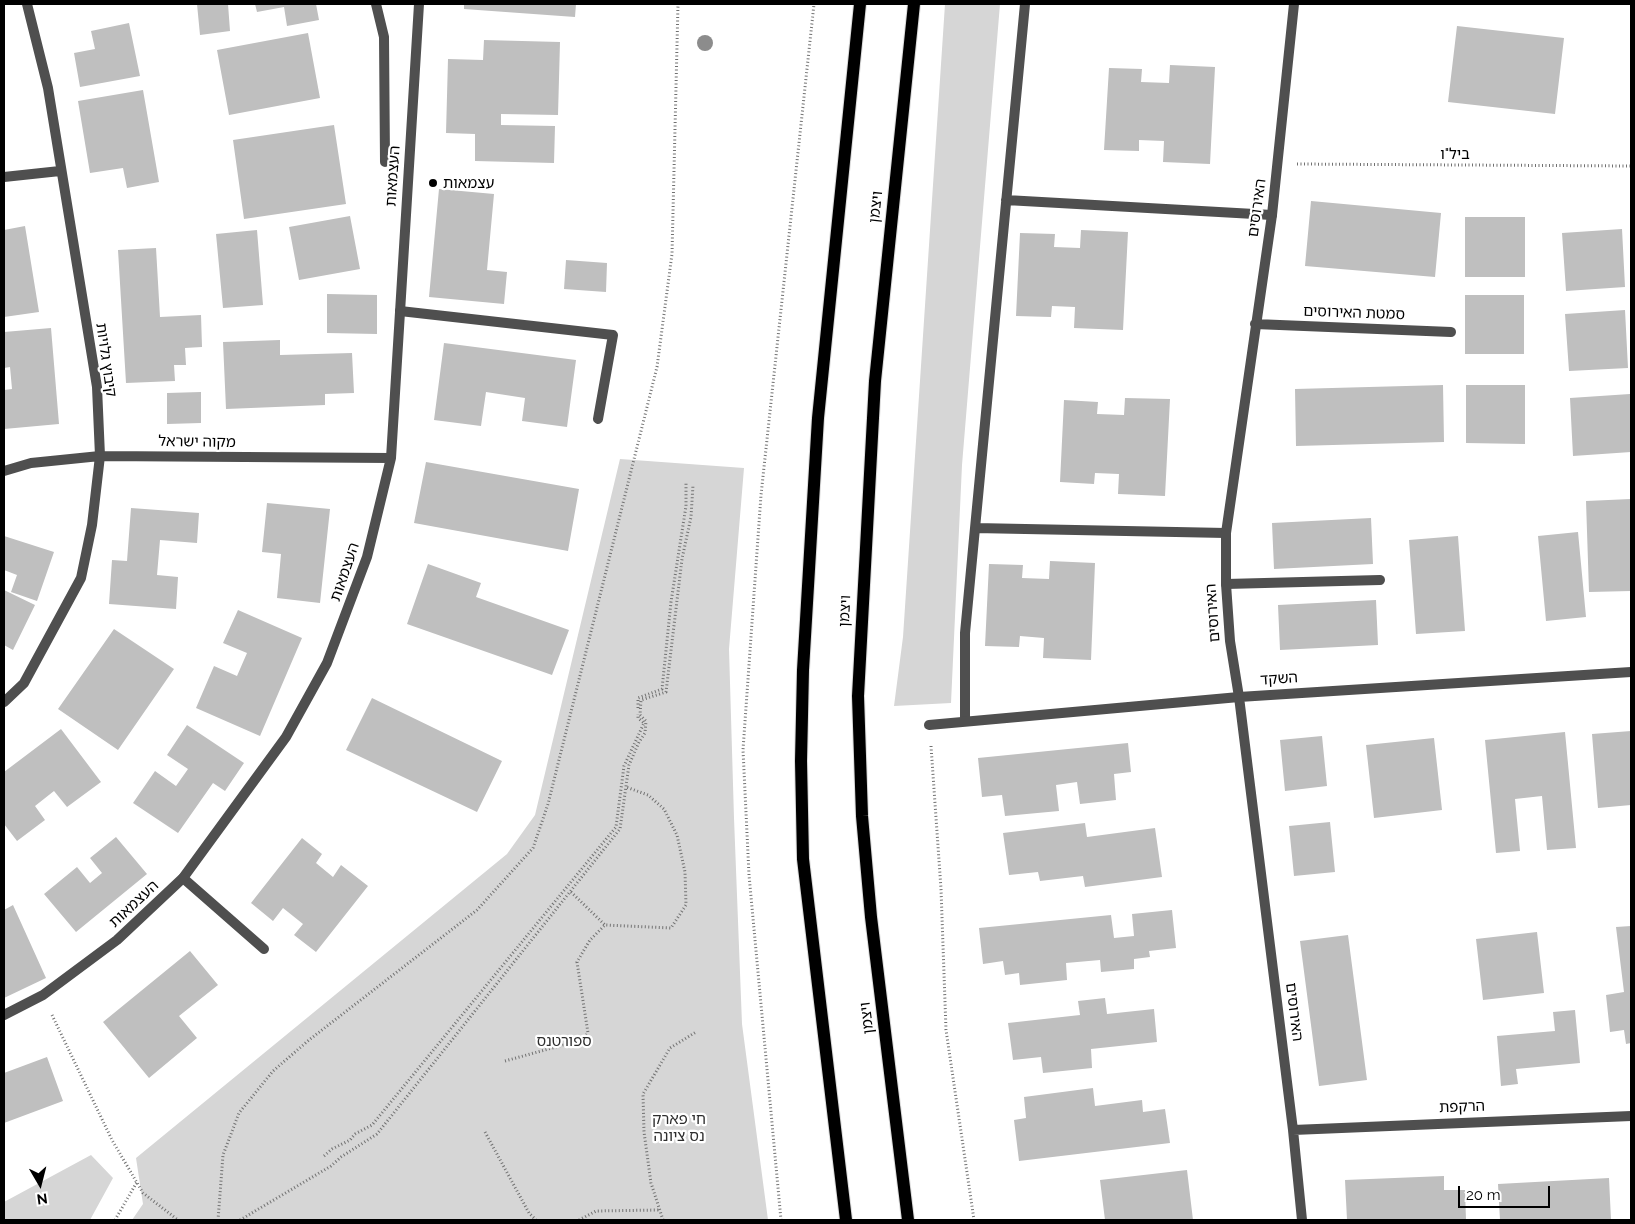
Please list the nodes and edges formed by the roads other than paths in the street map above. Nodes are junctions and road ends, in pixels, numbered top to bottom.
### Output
1 (27, 4) edge
2 (376, 4) edge
3 (419, 4) edge
4 (860, 4) edge
5 (914, 4) edge
6 (1025, 4) edge
7 (1294, 4) edge
8 (385, 162) dead end
9 (60, 171) junction
10 (4, 177) edge
11 (1006, 200) junction
12 (1272, 215) junction
13 (400, 311) junction
14 (1256, 324) junction
15 (1451, 332) dead end
16 (598, 419) dead end
17 (100, 456) junction
18 (391, 458) junction
19 (4, 471) edge
20 (975, 528) junction
21 (1226, 533) junction
22 (1380, 580) dead end
23 (1226, 584) junction
24 (1631, 672) edge
25 (1239, 697) junction
26 (4, 702) edge
27 (965, 722) junction
28 (929, 724) road end
29 (183, 878) junction
30 (264, 949) dead end
31 (4, 1015) edge
32 (1631, 1116) edge
33 (1293, 1130) junction
34 (846, 1220) edge
35 (908, 1220) edge
36 (1302, 1220) edge

1 - 9 street, קיבוץ גלויות
2 - 8 street
3 - 13 street, העצמאות
4 - 34 main road
5 - 35 main road, ויצמן
6 - 11 street
7 - 12 street, האירוסים
9 - 10 street
9 - 17 street, קיבוץ גלויות
11 - 12 street
11 - 20 street
12 - 14 street, האירוסים
13 - 16 street
13 - 18 street, העצמאות
14 - 15 street, סמטת האירוסים
14 - 21 street, האירוסים
17 - 18 street, מקוה ישראל
17 - 19 street, מקוה ישראל
17 - 26 street, קיבוץ גלויות
18 - 29 street, העצמאות
20 - 21 street
20 - 27 street
21 - 23 street, האירוסים
22 - 23 street
23 - 25 street, האירוסים
24 - 25 street, השקד
25 - 27 street, השקד
25 - 33 street, האירוסים
27 - 28 street, השקד
29 - 30 street
29 - 31 street, העצמאות
32 - 33 street, הרקפת
33 - 36 street, האירוסים

